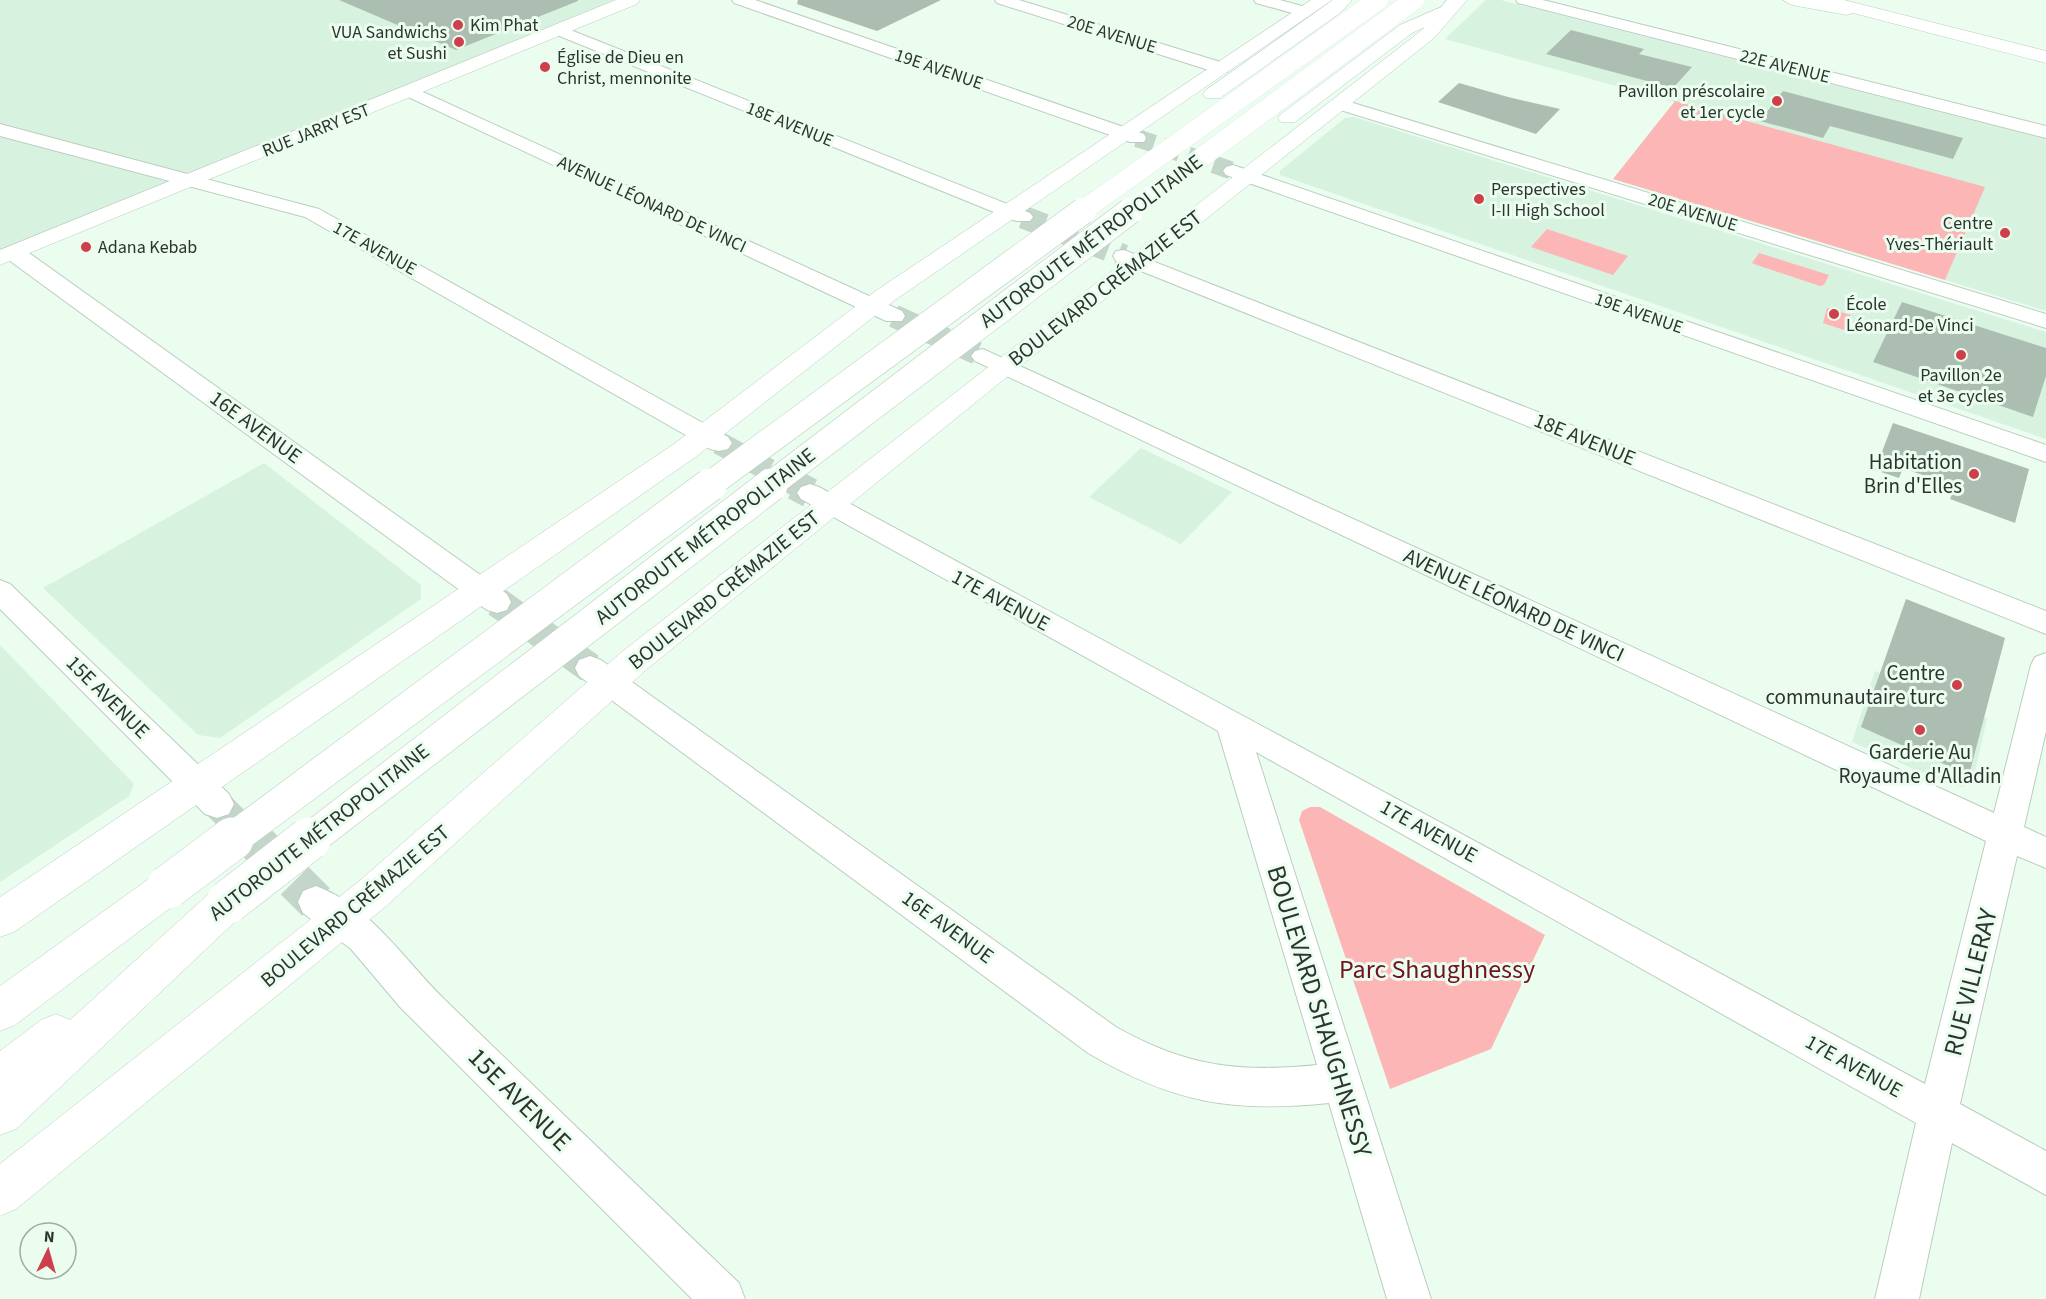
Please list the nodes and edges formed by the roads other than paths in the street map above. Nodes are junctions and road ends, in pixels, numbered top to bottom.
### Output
1 (631, 0) edge
2 (740, 0) edge
3 (1003, 0) edge
4 (1262, 0) edge
5 (1323, 0) edge
6 (1343, 0) edge
7 (1378, 0) edge
8 (1414, 0) edge
9 (1524, 0) edge
10 (1792, 0) edge
11 (1825, 0) edge
12 (1452, 5) edge
13 (1872, 6) edge
14 (1303, 11) junction
15 (558, 30) junction
16 (2046, 43) edge
17 (2046, 57) edge
18 (1221, 68) junction
19 (410, 91) junction
20 (1340, 104) junction
21 (0, 130) edge
22 (2046, 132) edge
23 (1130, 136) junction
24 (1240, 174) junction
25 (1211, 177) dead end
26 (193, 180) junction
27 (1169, 208) dead end
28 (1016, 214) junction
29 (7, 256) edge
30 (1132, 259) junction
31 (1052, 269) junction
32 (976, 288) junction
33 (873, 306) junction
34 (894, 316) tunnel mouth
35 (2046, 321) edge
36 (993, 361) junction
37 (712, 439) junction
38 (2046, 454) edge
39 (820, 499) junction
40 (0, 591) edge
41 (490, 596) junction
42 (2046, 623) edge
43 (2046, 665) edge
44 (600, 675) junction
45 (1231, 723) junction
46 (207, 795) junction
47 (2005, 834) junction
48 (2046, 853) edge
49 (168, 887) junction
50 (228, 902) junction
51 (328, 911) junction
52 (0, 919) edge
53 (0, 990) edge
54 (0, 1011) edge
55 (0, 1078) edge
56 (1342, 1082) junction
57 (0, 1113) edge
58 (1938, 1113) junction
59 (2046, 1174) edge
60 (0, 1193) edge
61 (723, 1299) edge
62 (1409, 1299) edge
63 (1897, 1299) edge

1 - 15 main road, RUE JARRY EST
2 - 23 street, 19E AVENUE
3 - 18 street, 20E AVENUE
4 - 14 street
5 - 14 main road
6 - 32 main road, bridge
7 - 32 main road, AUTOROUTE MÉTROPOLITAINE, bridge
8 - 31 main road, AUTOROUTE MÉTROPOLITAINE, bridge
9 - 22 street, 22E AVENUE
10 - 13 main road
11 - 13 main road
12 - 20 main road, BOULEVARD CRÉMAZIE EST
12 - 25 main road
13 - 16 main road
13 - 17 main road
14 - 18 main road
15 - 19 main road, RUE JARRY EST
15 - 28 street, 18E AVENUE
18 - 23 main road
19 - 26 main road, RUE JARRY EST
19 - 33 street, AVENUE LÉONARD DE VINCI
20 - 24 main road, BOULEVARD CRÉMAZIE EST
20 - 35 street, 20E AVENUE
21 - 26 street, 17E AVENUE
23 - 28 main road
24 - 30 main road, BOULEVARD CRÉMAZIE EST
24 - 38 street, 19E AVENUE
26 - 29 main road, RUE JARRY EST
26 - 37 street, 17E AVENUE
27 - 31 main road, bridge
28 - 33 main road
29 - 41 street, 16E AVENUE
30 - 36 main road, BOULEVARD CRÉMAZIE EST
30 - 42 street, 18E AVENUE
31 - 50 main road, AUTOROUTE MÉTROPOLITAINE, bridge
32 - 49 main road, AUTOROUTE MÉTROPOLITAINE, bridge
33 - 34 street, AVENUE LÉONARD DE VINCI
33 - 37 main road
36 - 39 main road, BOULEVARD CRÉMAZIE EST
36 - 47 street, AVENUE LÉONARD DE VINCI
37 - 41 main road
39 - 44 main road, BOULEVARD CRÉMAZIE EST
39 - 45 street, 17E AVENUE
40 - 46 street, 15E AVENUE
41 - 46 main road
43 - 47 street, RUE VILLERAY
44 - 51 main road, BOULEVARD CRÉMAZIE EST
44 - 56 street, 16E AVENUE
45 - 56 street, BOULEVARD SHAUGHNESSY
45 - 58 street, 17E AVENUE
46 - 52 main road
47 - 48 street, AVENUE LÉONARD DE VINCI
47 - 58 street, RUE VILLERAY
49 - 53 main road
49 - 54 main road, AUTOROUTE MÉTROPOLITAINE
50 - 55 main road, AUTOROUTE MÉTROPOLITAINE
50 - 57 main road
51 - 60 main road, BOULEVARD CRÉMAZIE EST
51 - 61 street, 15E AVENUE
56 - 62 street, BOULEVARD SHAUGHNESSY
58 - 59 street, 17E AVENUE
58 - 63 street, RUE VILLERAY

